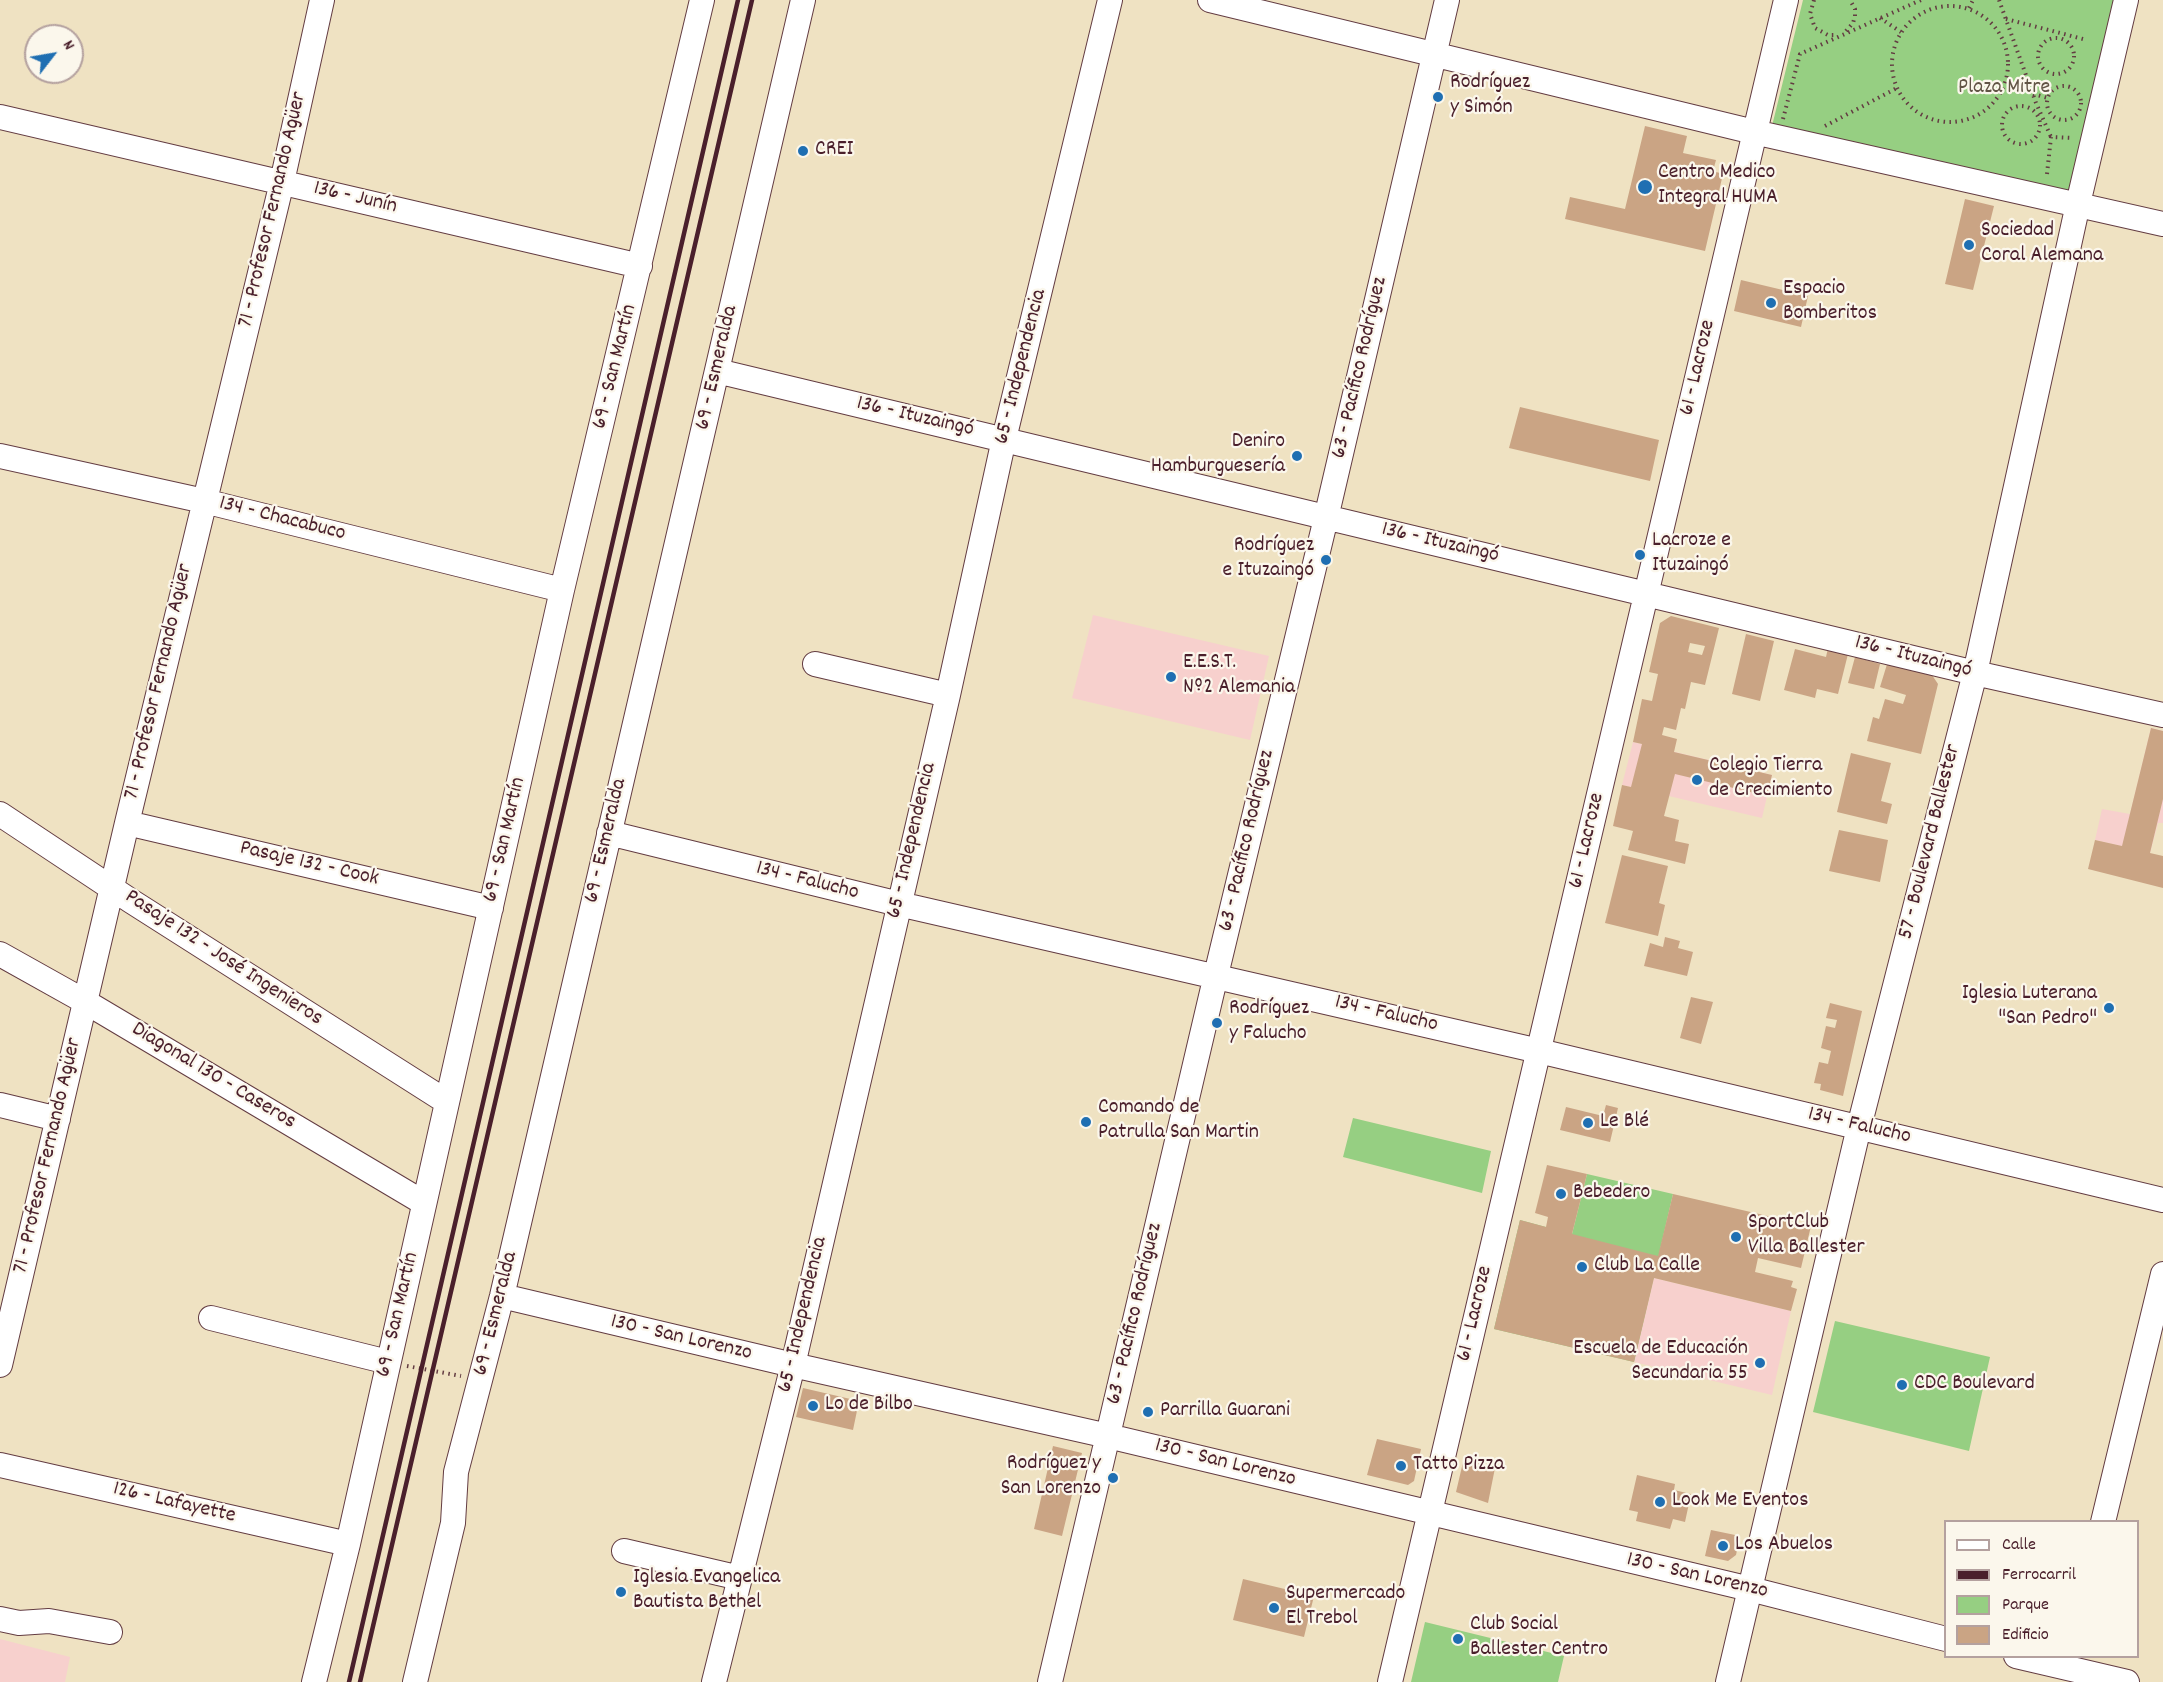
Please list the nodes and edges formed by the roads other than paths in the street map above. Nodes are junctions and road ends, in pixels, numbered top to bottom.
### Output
1 (322, 0) edge
2 (702, 0) edge
3 (803, 0) edge
4 (1110, 0) edge
5 (1210, 0) edge
6 (1447, 0) edge
7 (1786, 0) edge
8 (2126, 0) edge
9 (1434, 53) junction
10 (0, 117) edge
11 (1754, 132) junction
12 (282, 182) junction
13 (2078, 204) junction
14 (2163, 224) edge
15 (640, 266) junction
16 (717, 371) junction
17 (1004, 439) junction
18 (0, 456) edge
19 (204, 501) junction
20 (1326, 518) junction
21 (562, 590) junction
22 (1646, 592) junction
23 (815, 664) dead end
24 (1975, 673) junction
25 (948, 695) junction
26 (2163, 715) edge
27 (0, 814) edge
28 (127, 823) junction
29 (609, 833) junction
30 (111, 888) junction
31 (898, 904) junction
32 (491, 908) junction
33 (0, 954) edge
34 (1216, 975) junction
35 (84, 1001) junction
36 (1539, 1051) junction
37 (447, 1102) junction
38 (0, 1105) edge
39 (58, 1119) junction
40 (1859, 1127) junction
41 (2163, 1200) edge
42 (424, 1203) junction
43 (2163, 1274) edge
44 (502, 1296) junction
45 (211, 1318) dead end
46 (388, 1362) junction
47 (0, 1365) edge
48 (793, 1365) junction
49 (1108, 1436) junction
50 (0, 1465) edge
51 (456, 1472) junction
52 (1429, 1513) junction
53 (2103, 1520) edge
54 (348, 1544) junction
55 (624, 1551) dead end
56 (740, 1578) junction
57 (1750, 1590) junction
58 (0, 1619) edge
59 (110, 1632) dead end
60 (1944, 1638) edge
61 (2024, 1658) edge
62 (2067, 1669) edge
63 (314, 1682) edge
64 (404, 1682) edge
65 (415, 1682) edge
66 (714, 1682) edge
67 (1050, 1682) edge
68 (1390, 1682) edge
69 (1728, 1682) edge
70 (2127, 1682) edge

1 - 12 street, 71 - Profesor Fernando Agüer
2 - 15 street, 69 - San Martín
3 - 16 street, 69 - Esmeralda
4 - 17 street, 65 - Independencia
5 - 9 street
6 - 9 street, 63 - Pacífico Rodríguez
7 - 11 street, 61 - Lacroze
8 - 13 street, 57 - Boulevard Ballester
9 - 11 street
9 - 20 street, 63 - Pacífico Rodríguez
10 - 12 street, 136 - Junín
11 - 13 street
11 - 22 street, 61 - Lacroze
12 - 15 street, 136 - Junín
12 - 19 street, 71 - Profesor Fernando Agüer
13 - 14 street
13 - 24 street, 57 - Boulevard Ballester
15 - 21 street, 69 - San Martín
16 - 17 street, 136 - Ituzaingó
16 - 29 street, 69 - Esmeralda
17 - 20 street, 136 - Ituzaingó
17 - 25 street, 65 - Independencia
18 - 19 street, 134 - Chacabuco
19 - 21 street, 134 - Chacabuco
19 - 28 street, 71 - Profesor Fernando Agüer
20 - 22 street, 136 - Ituzaingó
20 - 34 street, 63 - Pacífico Rodríguez
21 - 32 street, 69 - San Martín
22 - 24 street, 136 - Ituzaingó
22 - 36 street, 61 - Lacroze
23 - 25 street
24 - 26 street, 136 - Ituzaingó
24 - 40 street, 57 - Boulevard Ballester
25 - 31 street, 65 - Independencia
27 - 30 street, Pasaje 132 - José Ingenieros
28 - 30 street, 71 - Profesor Fernando Agüer
28 - 32 street, Pasaje 132 - Cook
29 - 31 street, 134 - Falucho
29 - 44 street, 69 - Esmeralda
30 - 35 street, 71 - Profesor Fernando Agüer
30 - 37 street, Pasaje 132 - José Ingenieros
31 - 34 street, 134 - Falucho
31 - 48 street, 65 - Independencia
32 - 37 street, 69 - San Martín
33 - 35 street, Diagonal 130 - Caseros
34 - 36 street, 134 - Falucho
34 - 49 street, 63 - Pacífico Rodríguez
35 - 39 street, 71 - Profesor Fernando Agüer
35 - 42 street, Diagonal 130 - Caseros
36 - 40 street, 134 - Falucho
36 - 52 street, 61 - Lacroze
37 - 42 street, 69 - San Martín
38 - 39 street
39 - 47 street, 71 - Profesor Fernando Agüer
40 - 41 street, 134 - Falucho
40 - 57 street, 57 - Boulevard Ballester
42 - 46 street, 69 - San Martín
43 - 53 street
44 - 48 street, 130 - San Lorenzo
44 - 51 street, 69 - Esmeralda
45 - 46 street
46 - 54 street, 69 - San Martín
48 - 49 street, 130 - San Lorenzo
48 - 56 street, 65 - Independencia
49 - 52 street, 130 - San Lorenzo
49 - 67 street, 63 - Pacífico Rodríguez
50 - 54 street, 126 - Lafayette
51 - 64 street
51 - 65 street, 69 - Esmeralda
52 - 57 street, 130 - San Lorenzo
52 - 68 street, 61 - Lacroze
54 - 63 street, 69 - San Martín
55 - 56 street
56 - 66 street, 65 - Independencia
57 - 60 street, 130 - San Lorenzo
57 - 69 street, 57 - Boulevard Ballester
58 - 59 street
61 - 62 street
62 - 70 street

